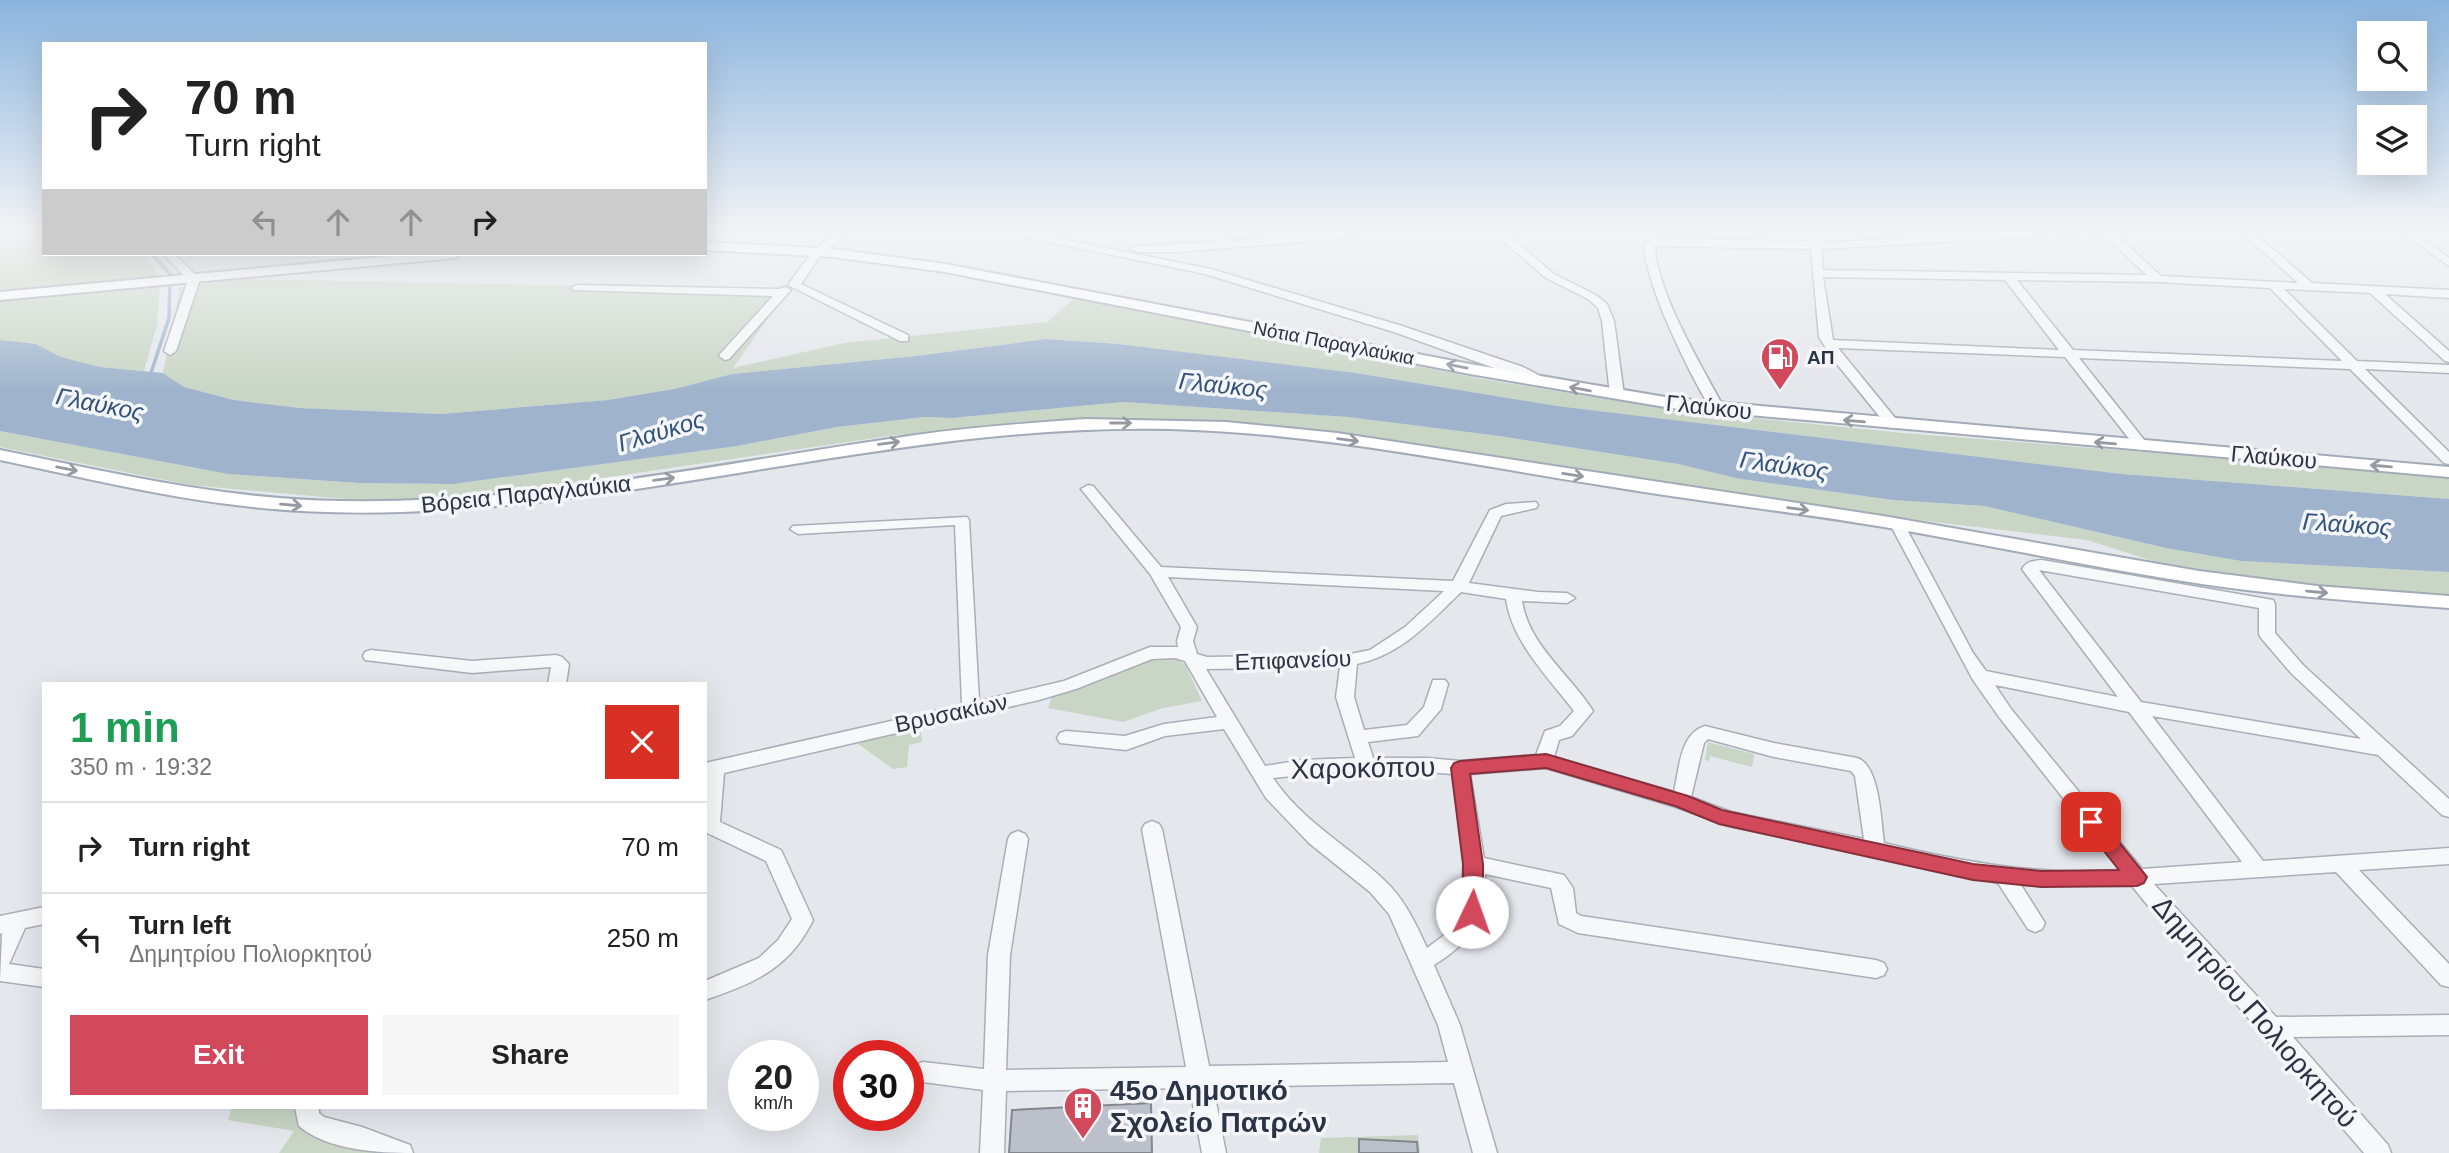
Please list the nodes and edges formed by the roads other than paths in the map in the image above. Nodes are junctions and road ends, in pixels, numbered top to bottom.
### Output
1 (152, 283) edge
2 (193, 283) edge
3 (1025, 283) edge
4 (1246, 283) edge
5 (1564, 283) edge
6 (1659, 283) edge
7 (1818, 283) edge
8 (2013, 283) edge
9 (2245, 283) edge
10 (2304, 283) edge
11 (2272, 284) junction
12 (794, 285) joint
13 (2307, 285) junction
14 (577, 288) dead end
15 (2372, 289) junction
16 (782, 293) junction
17 (2449, 294) edge
18 (0, 296) edge
19 (904, 338) dead end
20 (1829, 344) junction
21 (170, 351) dead end
22 (2071, 355) junction
23 (725, 356) dead end
24 (2449, 358) edge
25 (2353, 365) junction
26 (2449, 369) edge
27 (1548, 383) junction
28 (1617, 395) junction
29 (1717, 408) junction
30 (1893, 425) junction
31 (2142, 446) junction
32 (0, 455) edge
33 (2449, 460) edge
34 (2449, 472) edge
35 (1088, 489) dead end
36 (1531, 505) dead end
37 (1897, 524) junction
38 (798, 529) dead end
39 (1157, 572) junction
40 (1457, 587) junction
41 (1513, 594) junction
42 (1567, 598) dead end
43 (2449, 602) edge
44 (371, 656) dead end
45 (1192, 660) junction
46 (1349, 661) junction
47 (1979, 676) junction
48 (557, 682) edge
49 (1439, 684) dead end
50 (971, 708) junction
51 (2135, 708) junction
52 (1230, 722) junction
53 (1357, 737) junction
54 (1066, 738) dead end
55 (2387, 750) junction
56 (1546, 761) junction
57 (1366, 765) junction
58 (1460, 768) junction
59 (710, 769) edge
60 (1259, 774) junction
61 (1681, 801) junction
62 (2449, 810) edge
63 (1152, 830) dead end
64 (1018, 839) dead end
65 (1875, 849) junction
66 (2449, 856) edge
67 (1473, 864) junction
68 (2342, 864) junction
69 (2259, 870) junction
70 (2004, 876) junction
71 (2137, 877) junction
72 (42, 915) edge
73 (9, 923) edge
74 (2035, 923) dead end
75 (0, 961) edge
76 (1422, 962) junction
77 (1876, 969) dead end
78 (0, 972) edge
79 (42, 978) edge
80 (2449, 978) edge
81 (707, 989) edge
82 (2449, 1025) edge
83 (2270, 1027) junction
84 (924, 1072) edge
85 (1464, 1072) junction
86 (1199, 1077) junction
87 (996, 1081) junction
88 (307, 1109) edge
89 (401, 1153) edge
90 (992, 1153) edge
91 (1214, 1153) edge
92 (1485, 1153) edge
93 (2379, 1153) edge

1 - 18 main road
2 - 21 street
27 -> 3 main road, Νότια Παραγλαύκια
4 - 27 street, Γλαύκου
5 - 28 street
6 - 29 street
7 - 20 street
8 - 22 street
9 - 11 street
10 - 13 street
11 - 13 street
11 - 25 street
12 - 16 street
12 - 19 street
13 - 15 street
14 - 16 street
15 - 17 street
15 - 24 street
16 - 23 street
20 - 22 street
20 - 30 street
22 - 25 street
22 - 31 street
25 - 26 street
25 - 33 street
28 -> 27 main road, Γλαύκου
28 - 29 main road, Γλαύκου
30 -> 29 main road, Γλαύκου
31 -> 30 main road, Γλαύκου
34 -> 31 main road, Γλαύκου
32 -> 37 main road, Βόρεια Παραγλαύκια
35 - 39 street
36 - 40 street, Επιφανείου
37 -> 43 main road, Βόρεια Παραγλαύκια
37 - 47 street, Δημητρίου Πολιορκητού
38 - 50 street
39 - 40 street
39 - 45 street
40 - 41 street
40 - 46 street, Επιφανείου
41 - 42 street
41 - 56 street
44 - 48 street
45 - 46 street, Επιφανείου
45 - 50 street, Βρυσακίων
45 - 52 street
46 - 53 street
47 - 51 street
47 - 71 street, Δημητρίου Πολιορκητού
49 - 53 street
50 - 59 street, Βρυσακίων
51 - 55 street
51 - 55 street
51 - 69 street
52 - 54 street
52 - 60 street
53 - 57 street
55 - 62 street
56 - 58 street
56 - 61 street
57 - 58 street, Χαροκόπου
57 - 60 street, Χαροκόπου
58 - 67 street, Χαροκόπου
59 - 81 street
60 - 76 street
61 - 65 street
61 - 65 street
63 - 86 street
64 - 87 street
65 - 70 street
66 - 68 street
67 - 76 street, Χαροκόπου
67 - 77 street
68 - 69 street
68 - 80 street
69 - 71 street
70 - 71 street
70 - 74 street
71 - 83 street, Δημητρίου Πολιορκητού
72 - 73 street
73 - 75 street
76 - 85 street
78 - 79 street
82 - 83 street
83 - 93 street, Δημητρίου Πολιορκητού
84 - 87 street
85 - 86 street
85 - 92 street
86 - 87 street
86 - 91 street
87 - 90 street
88 - 89 street

